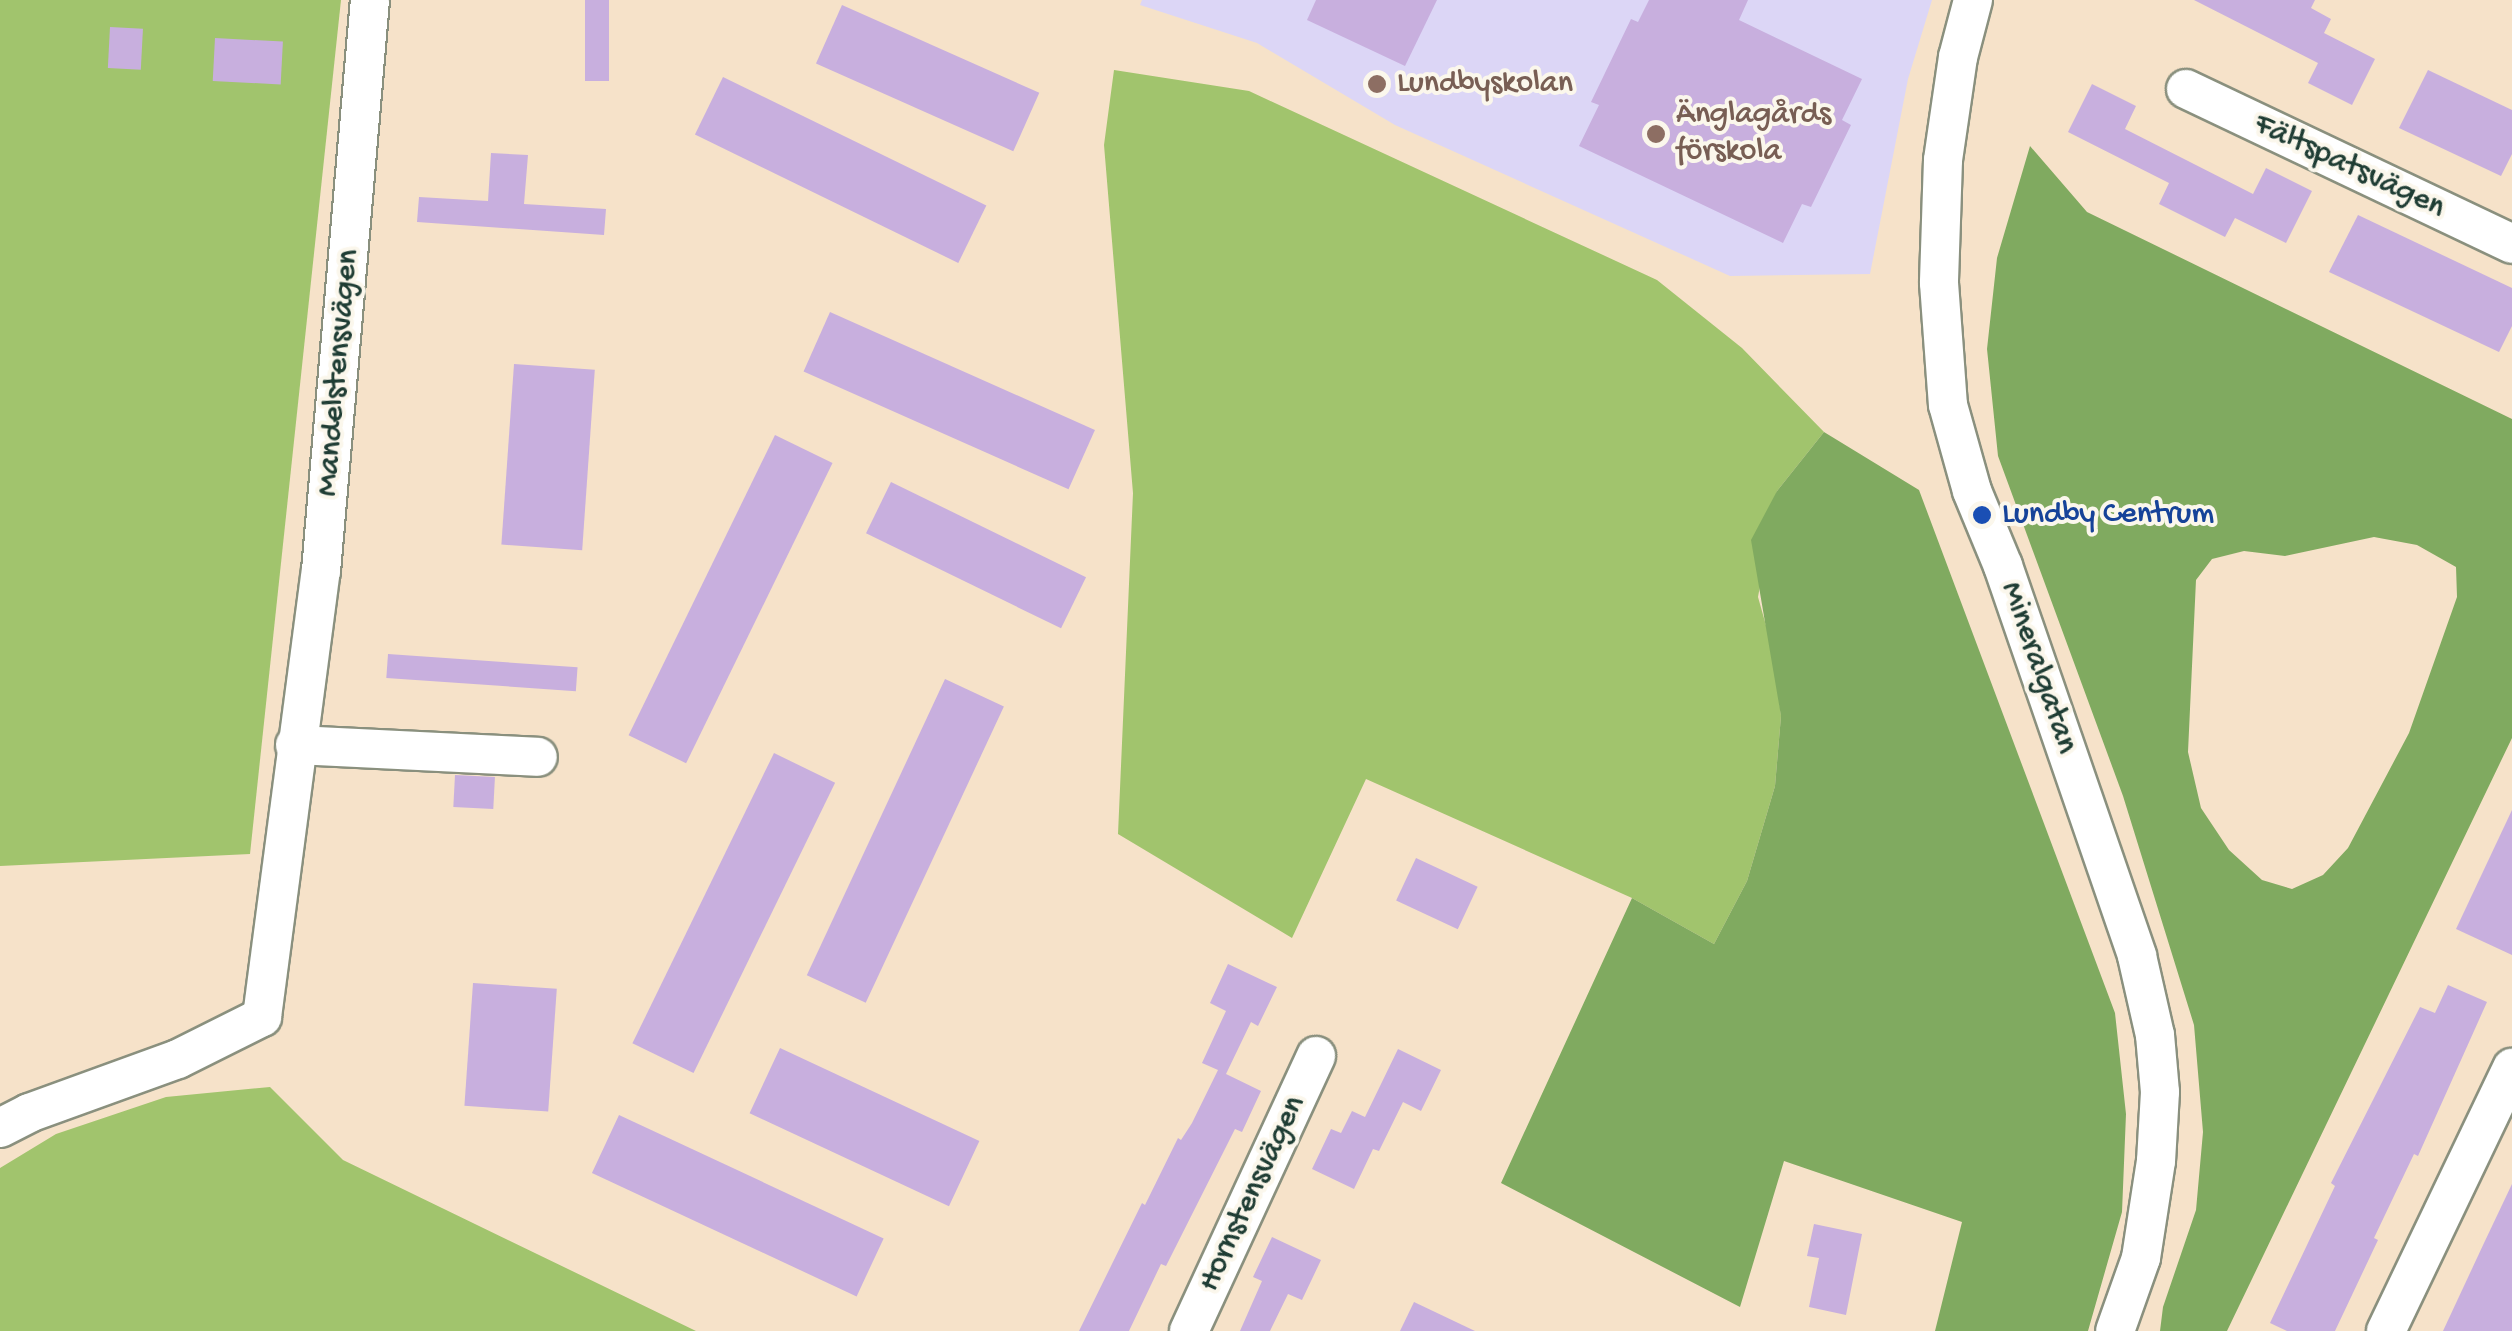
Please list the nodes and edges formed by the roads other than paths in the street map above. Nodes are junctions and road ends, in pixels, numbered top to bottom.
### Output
1 (370, 0) edge
2 (1972, 0) edge
3 (2186, 89) dead end
4 (2512, 244) edge
5 (296, 744) junction
6 (538, 757) dead end
7 (1316, 1056) dead end
8 (2512, 1068) edge
9 (0, 1128) edge
10 (1190, 1331) edge
11 (2115, 1331) edge
12 (2386, 1331) edge

1 - 5 street, Mandelstensvägen
2 - 11 street, Mineralgatan
3 - 4 street, Fältspatsvägen
5 - 6 street
5 - 9 street, Mandelstensvägen
7 - 10 street, Hornstensvägen
8 - 12 street

